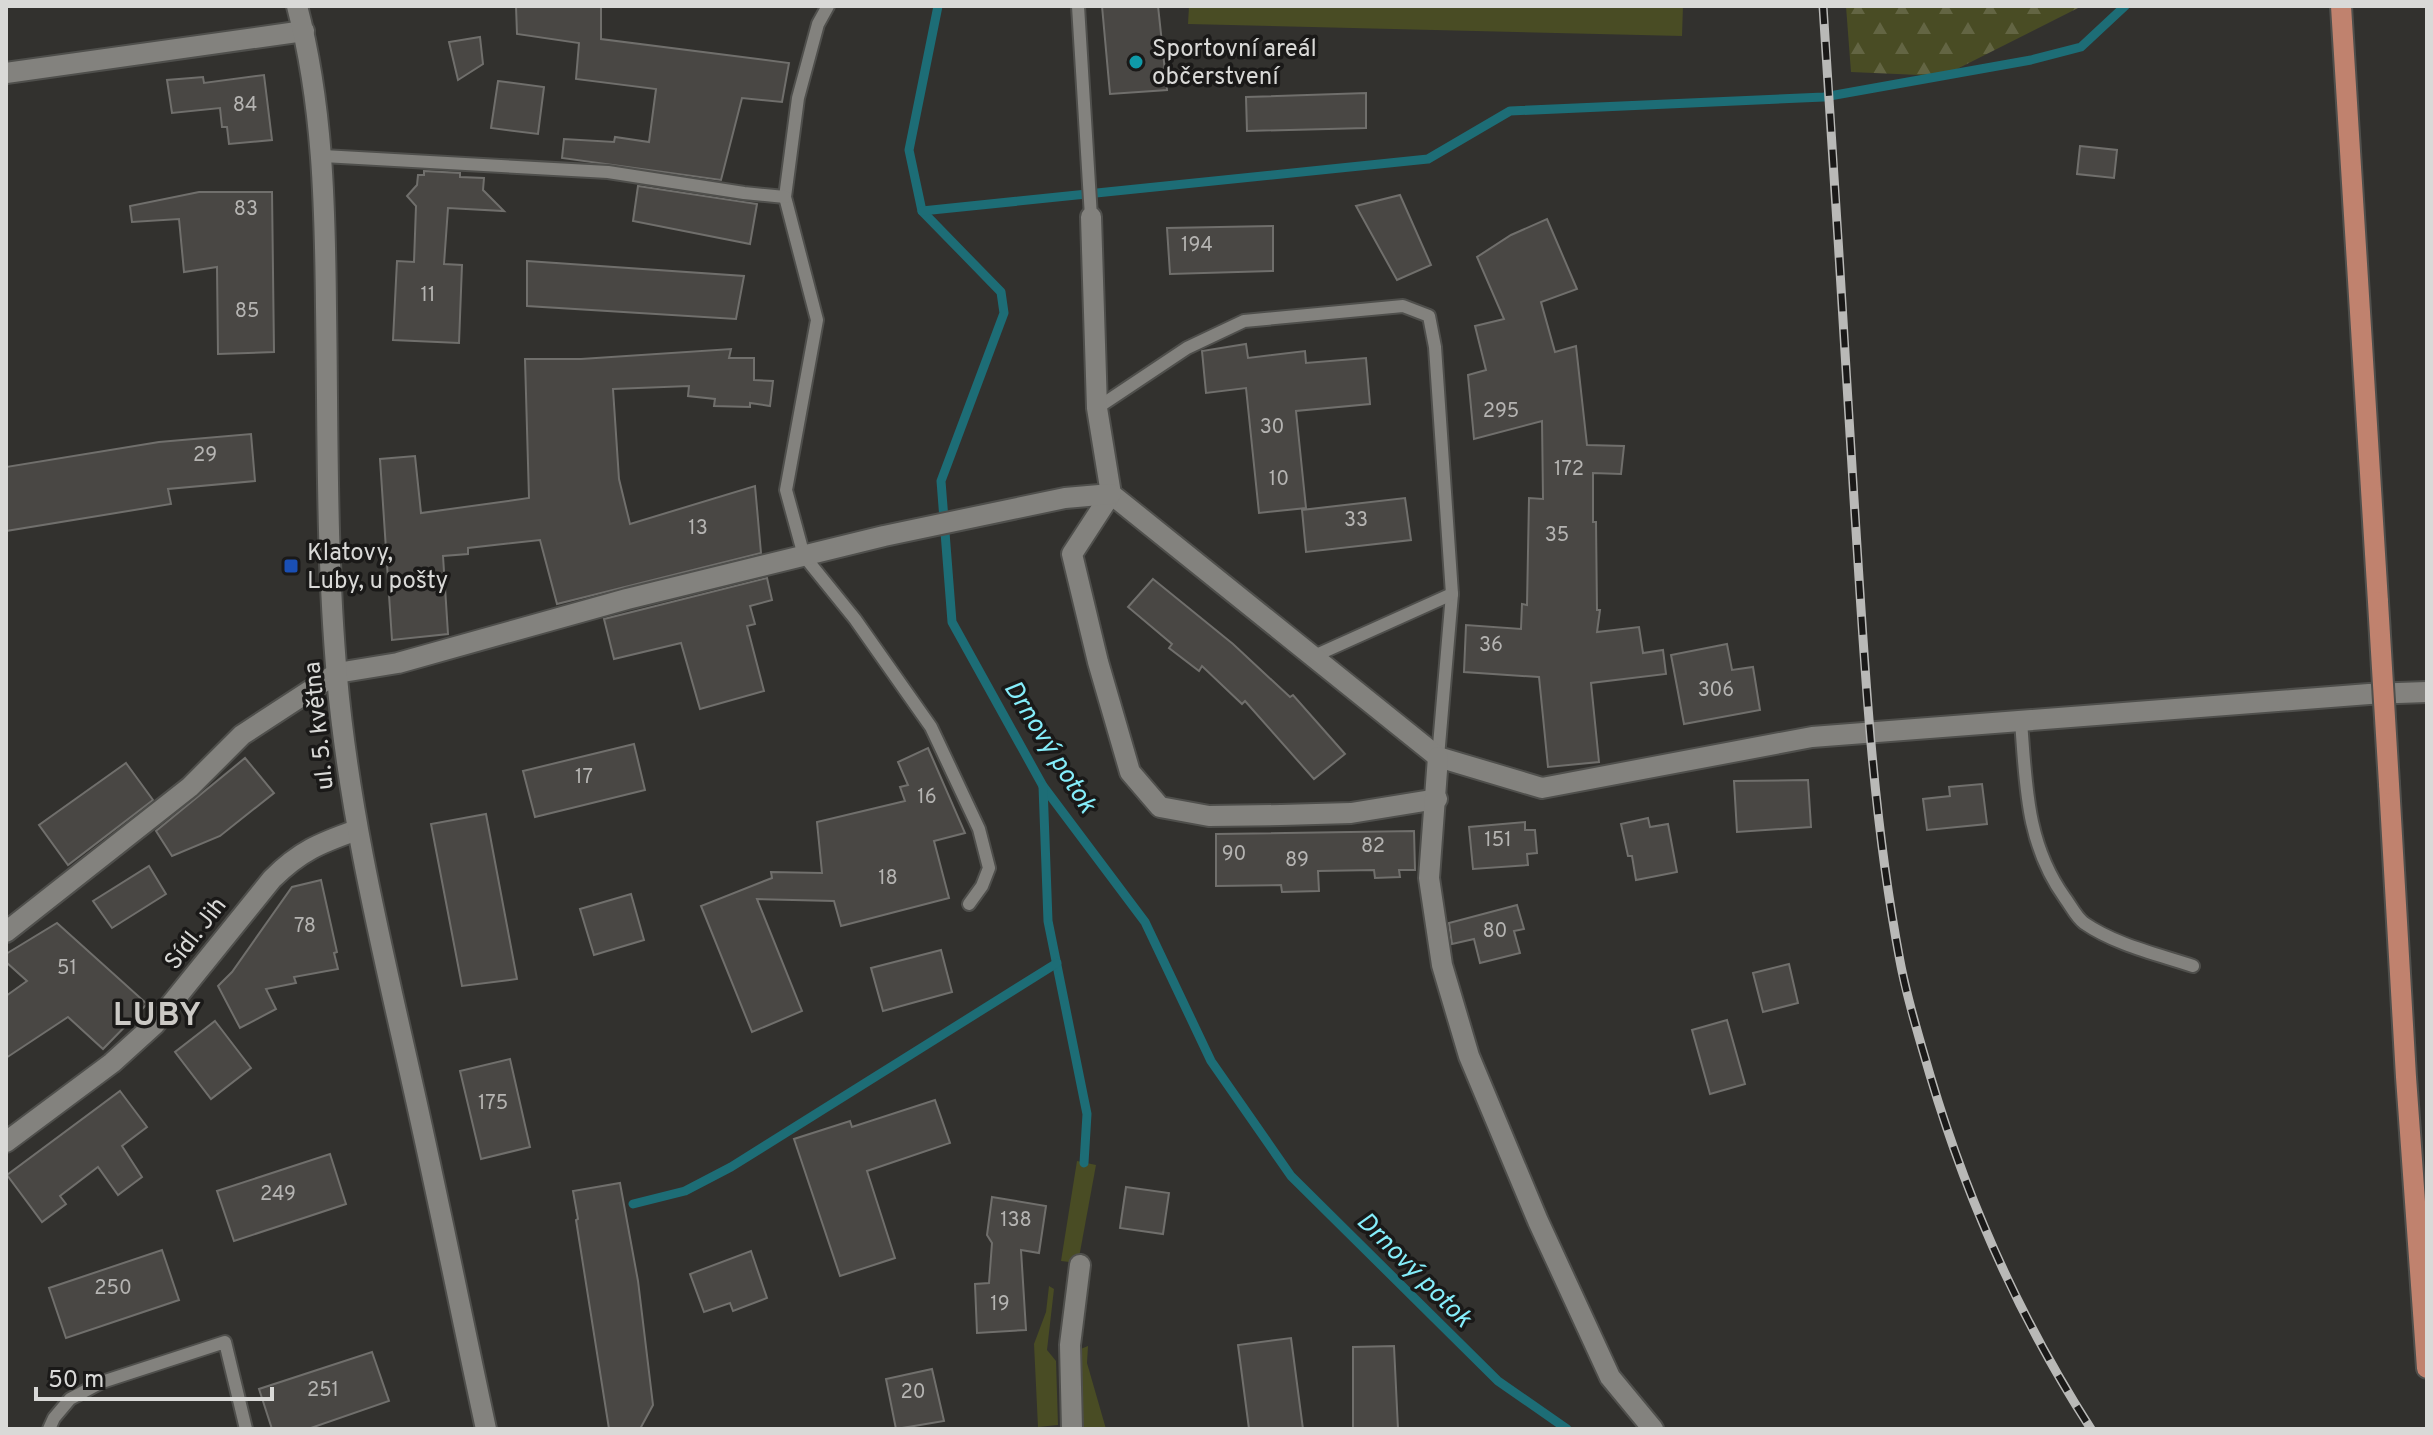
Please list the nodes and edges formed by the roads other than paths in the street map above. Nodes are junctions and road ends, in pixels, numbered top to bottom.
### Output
1 (297, 6) edge
2 (828, 6) edge
3 (1078, 6) edge
4 (2341, 6) edge
5 (304, 31) junction
6 (6, 73) edge
7 (323, 156) junction
8 (785, 197) junction
9 (1091, 217) joint
10 (1097, 408) junction
11 (1111, 494) junction
12 (804, 556) junction
13 (1452, 594) junction
14 (1312, 657) junction
15 (337, 673) junction
16 (2427, 692) edge
17 (2021, 721) junction
18 (1438, 757) junction
19 (1437, 799) junction
20 (357, 830) junction
21 (969, 904) dead end
22 (6, 932) edge
23 (2193, 966) dead end
24 (6, 1142) edge
25 (1080, 1265) dead end
26 (2427, 1368) edge
27 (49, 1429) edge
28 (246, 1429) edge
29 (486, 1429) edge
30 (1072, 1429) edge
31 (1653, 1429) edge

1 - 5 street, ul. 5. května
2 - 8 lane
3 - 9 lane
4 - 26 main road, bridge
5 - 6 street
5 - 7 street, ul. 5. května
7 - 8 lane
7 - 15 street, ul. 5. května
8 - 12 lane
9 - 10 street
10 - 11 street
10 - 13 lane
11 - 12 street
11 - 14 street
11 - 19 street
12 - 15 street
12 - 21 lane
13 - 14 lane
13 - 18 lane
14 - 18 street
15 - 20 street, ul. 5. května
15 - 22 street
16 - 17 street
17 - 18 street
17 - 23 lane
18 - 19 street
19 - 31 street
20 - 24 street, Sídl. Jih
20 - 29 street, ul. 5. května
25 - 30 street
27 - 28 lane

